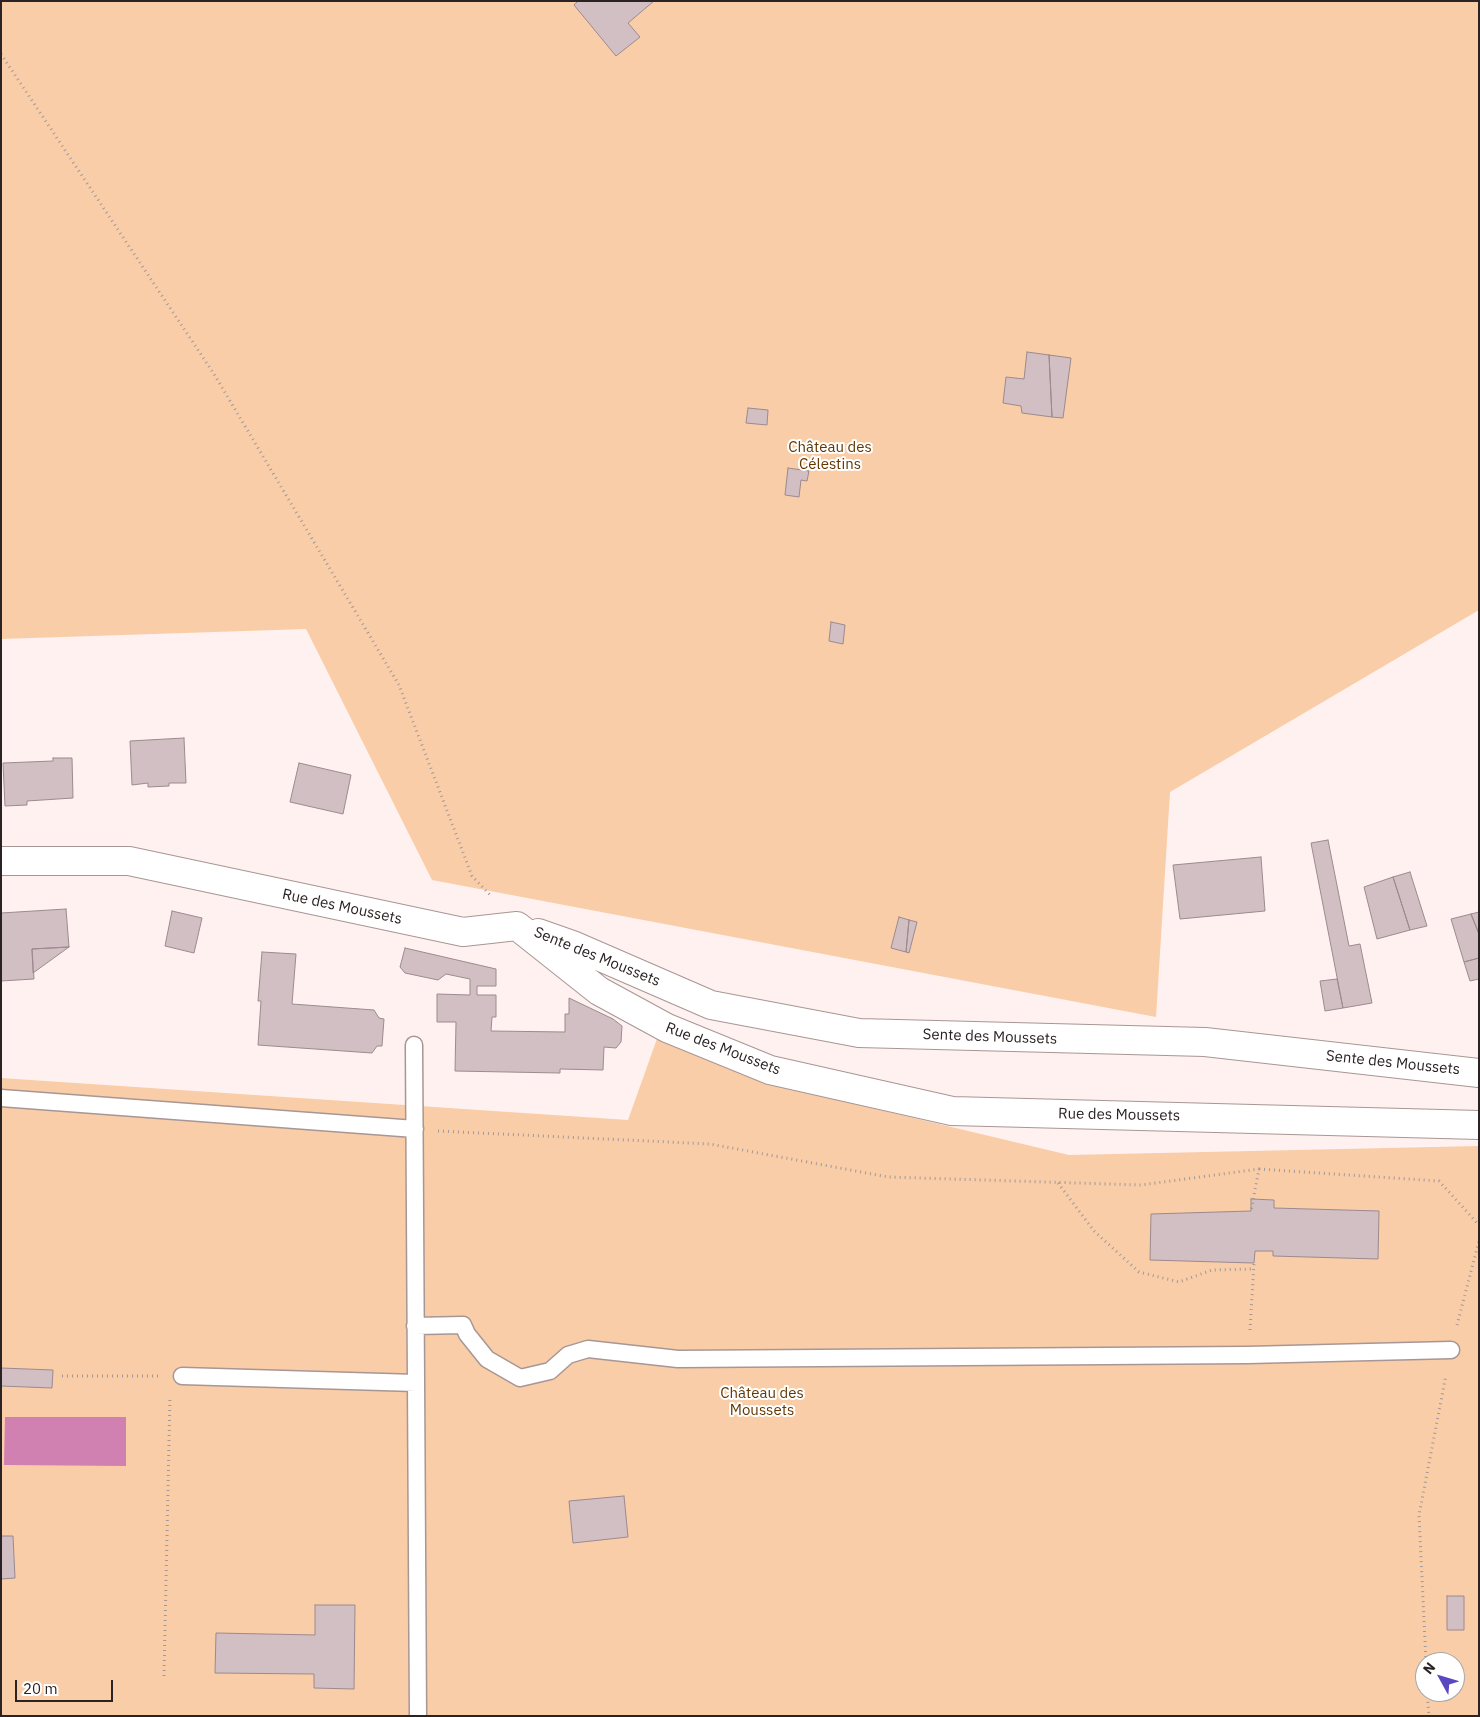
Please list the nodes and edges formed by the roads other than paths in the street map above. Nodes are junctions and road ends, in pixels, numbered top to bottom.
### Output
1 (1, 860) edge
2 (517, 926) junction
3 (414, 1045) dead end
4 (1479, 1073) edge
5 (1, 1098) edge
6 (1479, 1125) edge
7 (415, 1130) junction
8 (415, 1326) junction
9 (1451, 1350) road end
10 (176, 1376) road end
11 (416, 1383) junction
12 (418, 1716) edge

1 - 2 street, Rue des Moussets
2 - 4 street, Sente des Moussets
2 - 6 street, Rue des Moussets
3 - 7 lane
5 - 7 lane
7 - 8 lane
8 - 9 lane
8 - 11 lane
10 - 11 lane
11 - 12 lane

